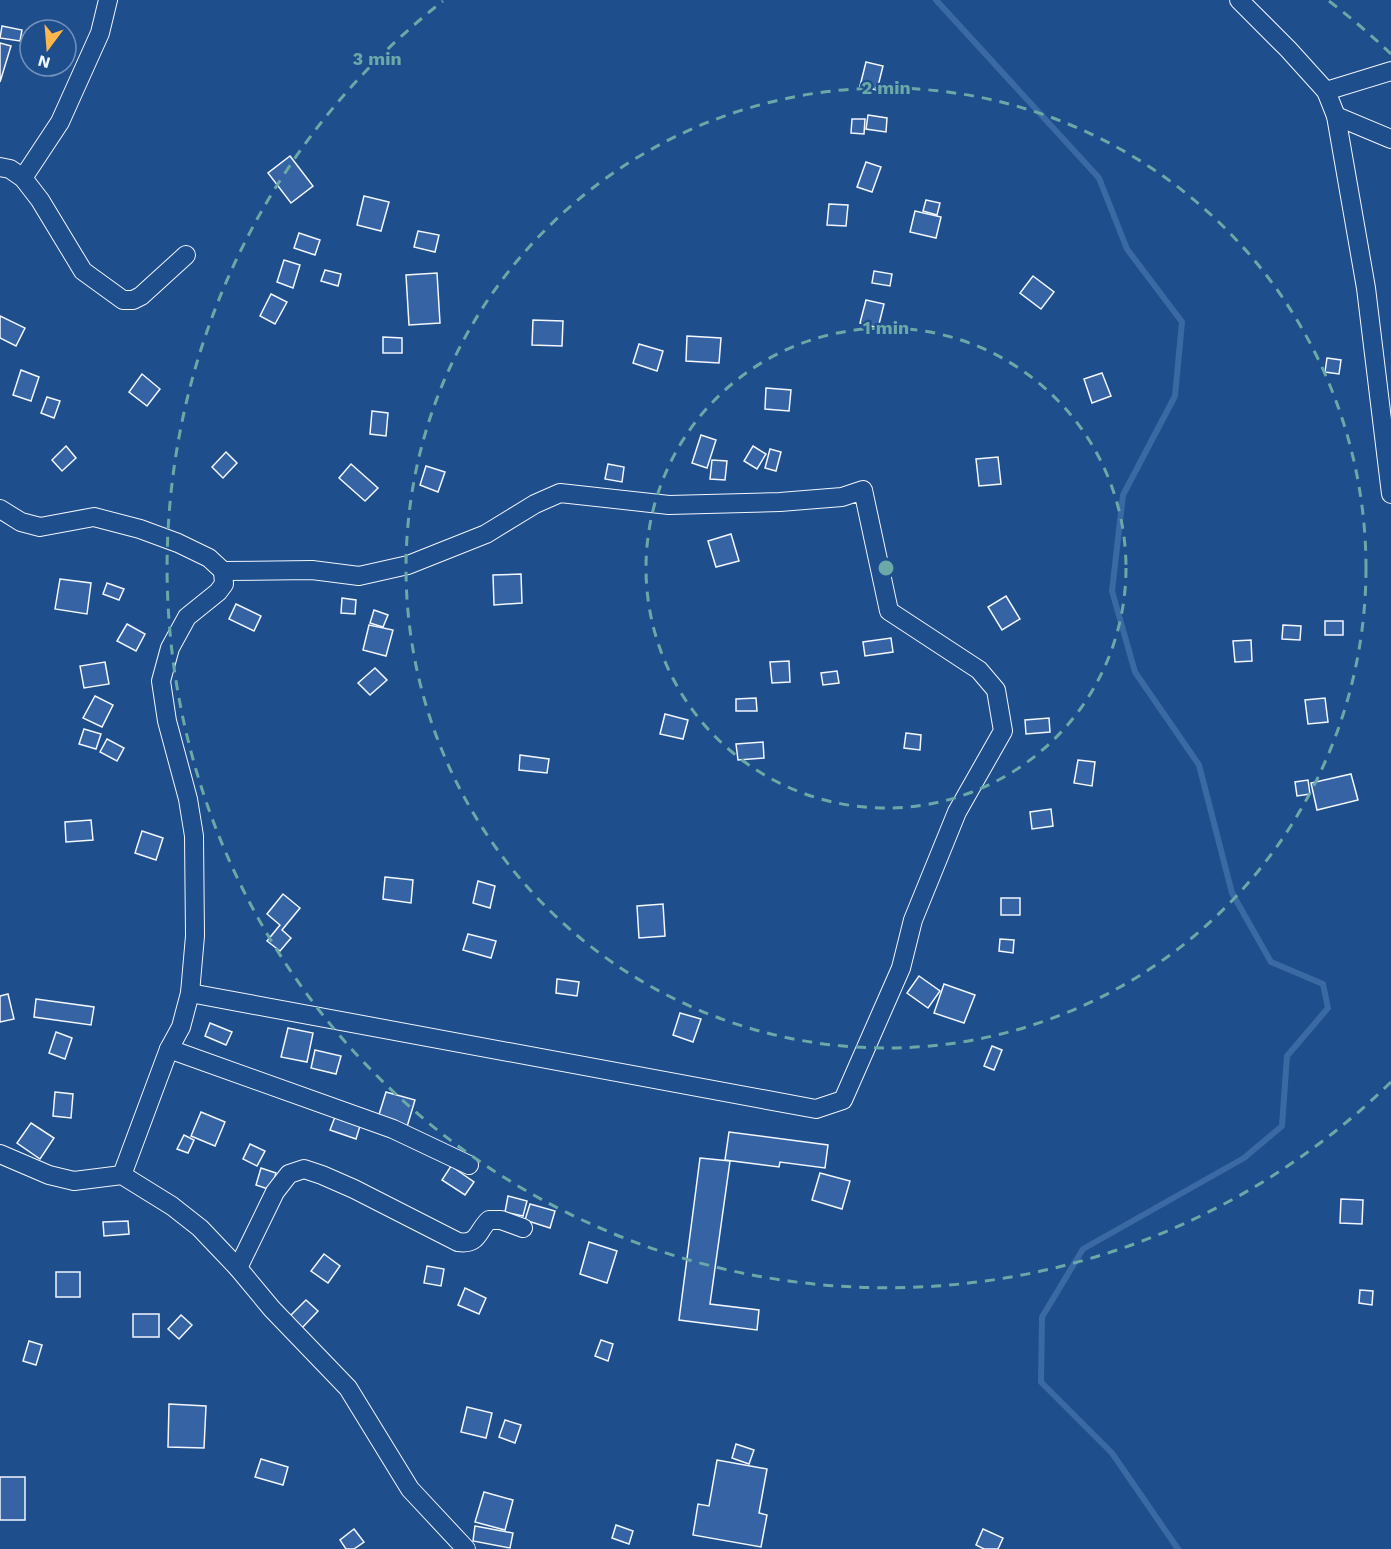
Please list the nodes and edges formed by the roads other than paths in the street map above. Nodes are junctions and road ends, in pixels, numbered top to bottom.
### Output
1 (108, 0) edge
2 (1239, 0) edge
3 (1391, 71) edge
4 (1326, 91) junction
5 (1336, 116) junction
6 (1391, 139) edge
7 (0, 167) edge
8 (23, 178) junction
9 (186, 255) dead end
10 (1391, 495) edge
11 (0, 509) edge
12 (224, 571) junction
13 (190, 993) junction
14 (169, 1049) junction
15 (0, 1154) edge
16 (469, 1165) dead end
17 (122, 1175) junction
18 (523, 1228) dead end
19 (238, 1268) junction
20 (466, 1549) edge

1 - 8 street
2 - 4 street
3 - 4 street
4 - 5 street
5 - 6 street
5 - 10 street
7 - 8 street
8 - 9 street
11 - 12 street
12 - 13 street
12 - 13 street
13 - 14 street
14 - 16 street
14 - 17 street
15 - 17 street
17 - 19 street
18 - 19 street
19 - 20 street

